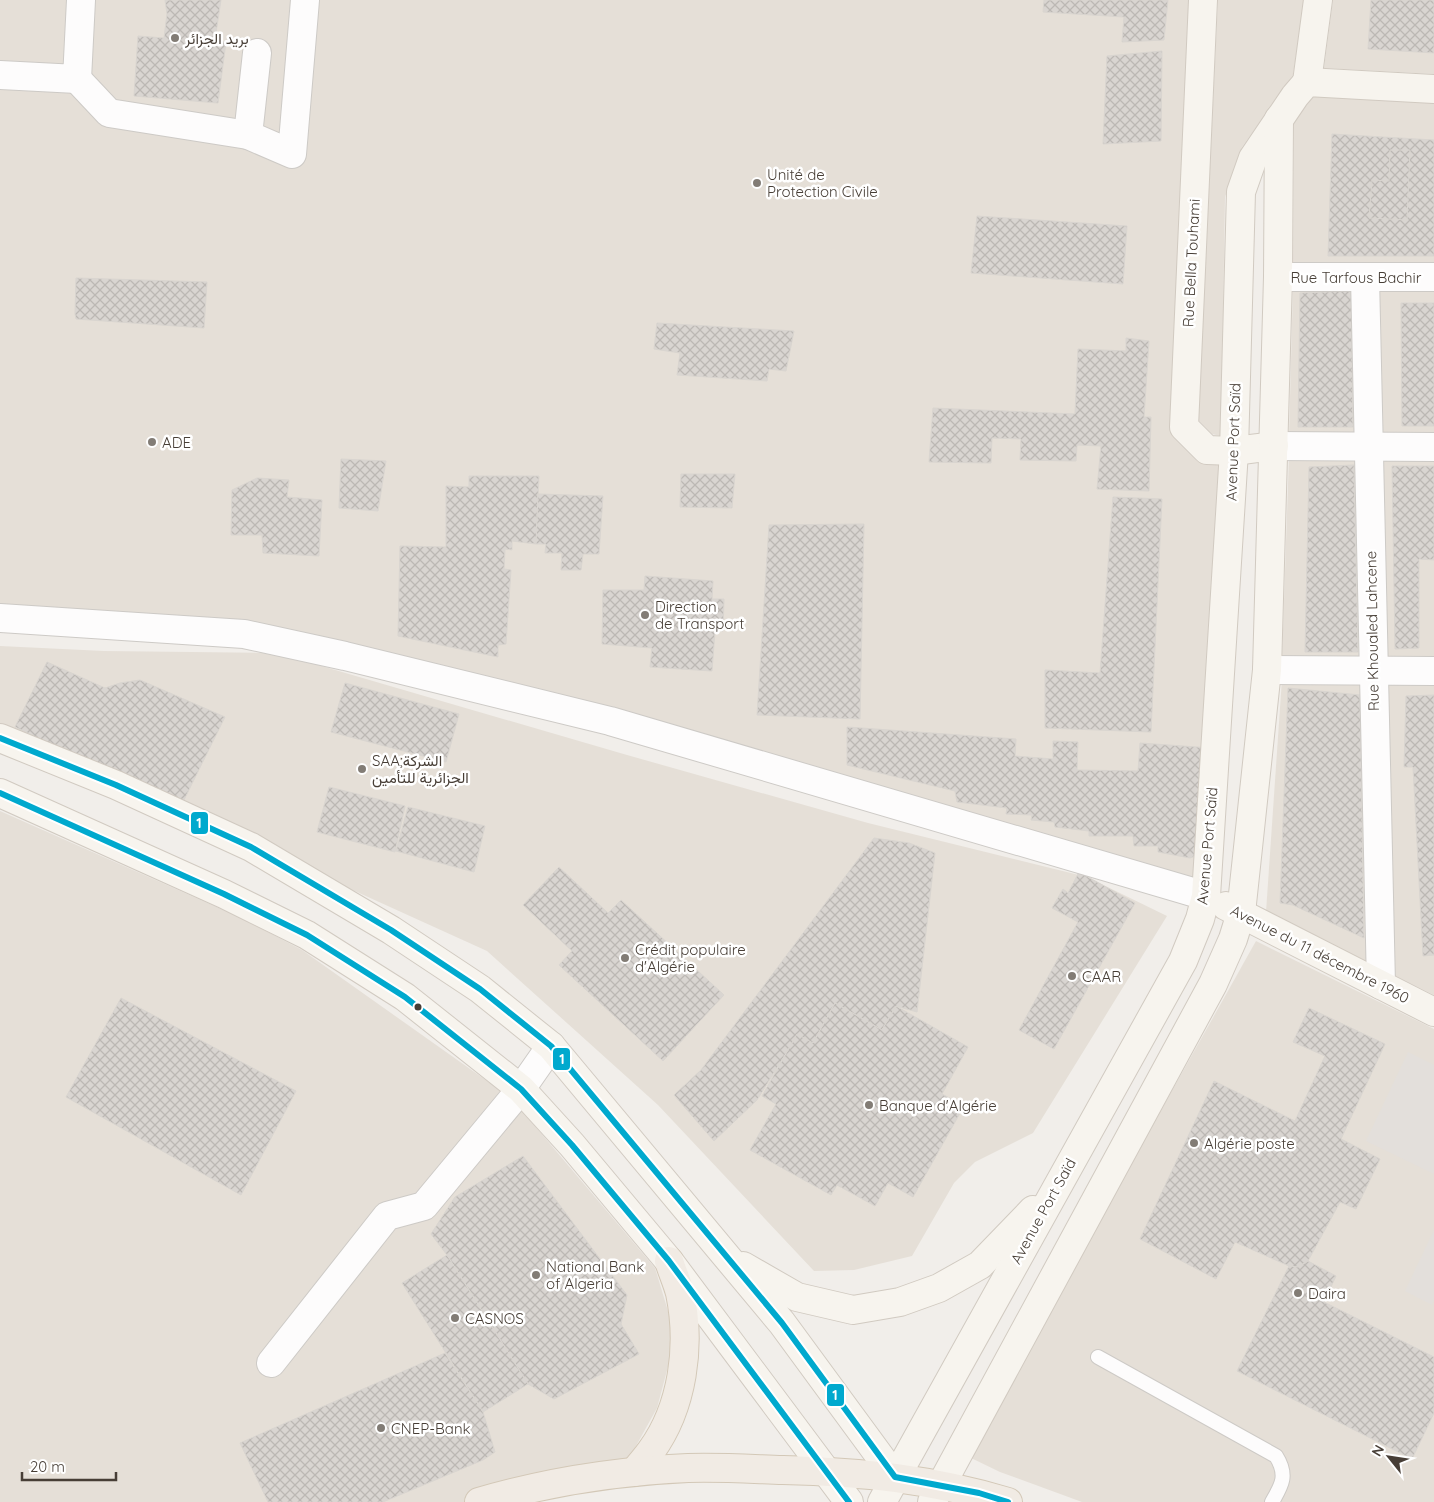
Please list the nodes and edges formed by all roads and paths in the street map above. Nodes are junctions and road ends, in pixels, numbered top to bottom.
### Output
1 (81, 0) edge
2 (305, 0) edge
3 (1204, 0) edge
4 (1318, 0) edge
5 (258, 53) dead end
6 (0, 75) edge
7 (76, 79) junction
8 (1308, 82) junction
9 (1434, 89) edge
10 (1279, 119) junction
11 (248, 135) junction
12 (1278, 277) junction
13 (1365, 277) junction
14 (1434, 277) edge
15 (1274, 446) junction
16 (1368, 447) junction
17 (1434, 447) edge
18 (1234, 451) junction
19 (0, 618) edge
20 (1267, 670) junction
21 (1373, 670) junction
22 (1434, 670) edge
23 (0, 738) edge
24 (0, 793) edge
25 (1206, 896) junction
26 (1241, 913) junction
27 (1381, 985) junction
28 (1434, 1012) edge
29 (551, 1046) junction
30 (521, 1088) junction
31 (1058, 1184) junction
32 (728, 1257) junction
33 (669, 1261) junction
34 (1098, 1357) dead end
35 (271, 1363) dead end
36 (827, 1471) junction
37 (634, 1472) junction
38 (895, 1477) junction
39 (936, 1493) edge
40 (479, 1502) edge
41 (849, 1502) edge
42 (882, 1502) edge
43 (1008, 1502) edge
44 (1272, 1502) edge

1 - 7 street
2 - 11 street
3 - 18 main road, Rue Bella Touhami
4 - 8 main road
5 - 11 street
6 - 7 street
7 - 11 street
8 - 9 main road
8 - 10 main road, Avenue Port Saïd
10 - 12 main road
10 - 18 main road, Avenue Port Saïd
12 - 13 street, Rue Tarfous Bachir
12 - 15 main road
13 - 14 street, Rue Tarfous Bachir
13 - 16 street, Rue Khoualed Lahcene
15 - 16 street
15 - 18 main road, Rue Bella Touhami
15 - 20 main road
16 - 17 street
16 - 21 street, Rue Khoualed Lahcene
18 - 25 main road, Avenue Port Saïd
19 - 25 street
20 - 21 street
20 - 26 main road
21 - 22 street
21 - 27 street, Rue Khoualed Lahcene
23 - 29 main road
24 - 30 main road
25 - 26 main road, Avenue du 11 décembre 1960
25 - 31 main road, Avenue Port Saïd
26 - 27 main road, Avenue du 11 décembre 1960
26 - 39 main road
27 - 28 main road, Avenue du 11 décembre 1960
29 - 30 street
29 - 32 main road
30 - 33 main road
30 - 35 street
31 - 32 main road
31 - 38 main road, Avenue Port Saïd
32 - 38 main road
33 - 36 main road
33 - 37 main road
34 - 44 lane
36 - 37 main road
36 - 38 main road
36 - 41 main road
37 - 40 main road
38 - 39 main road
38 - 42 main road, Avenue Port Saïd
39 - 43 main road

